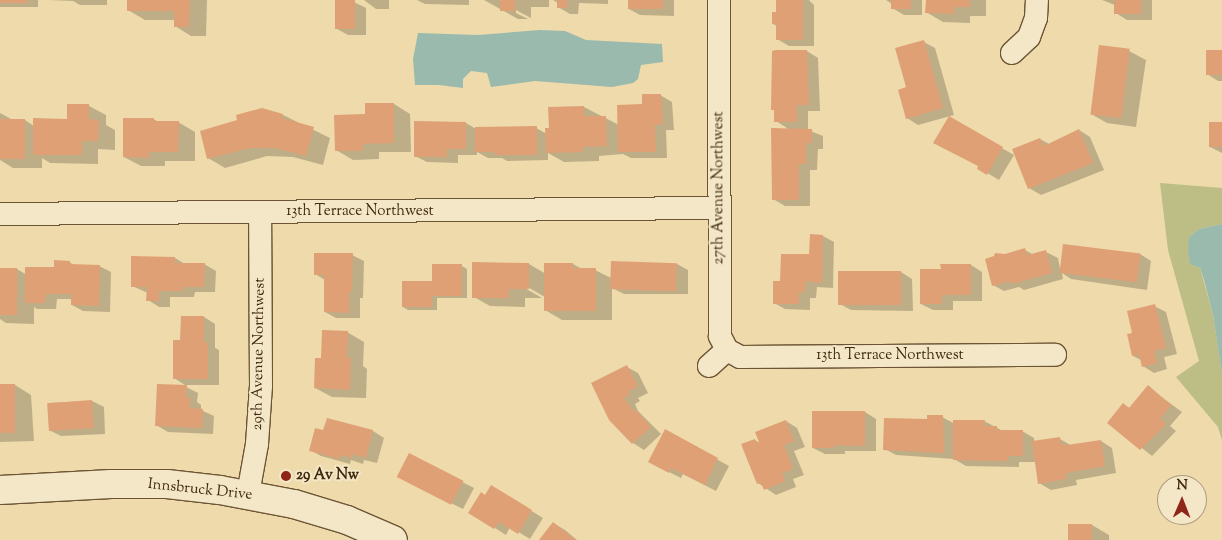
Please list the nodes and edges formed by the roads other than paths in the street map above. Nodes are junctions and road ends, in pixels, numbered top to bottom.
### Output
1 (719, 0) edge
2 (1037, 0) edge
3 (1012, 53) dead end
4 (719, 208) junction
5 (260, 212) junction
6 (0, 214) edge
7 (727, 350) junction
8 (1054, 355) dead end
9 (709, 366) dead end
10 (0, 490) edge
11 (248, 494) junction
12 (393, 540) edge

1 - 4 street, 27th Avenue Northwest
2 - 3 street
4 - 5 street, 13th Terrace Northwest
4 - 7 street, 27th Avenue Northwest
5 - 6 street, 13th Terrace Northwest
5 - 11 street, 29th Avenue Northwest
7 - 8 street, 13th Terrace Northwest
7 - 9 street
10 - 11 street, Innsbruck Drive
11 - 12 street, Innsbruck Drive

